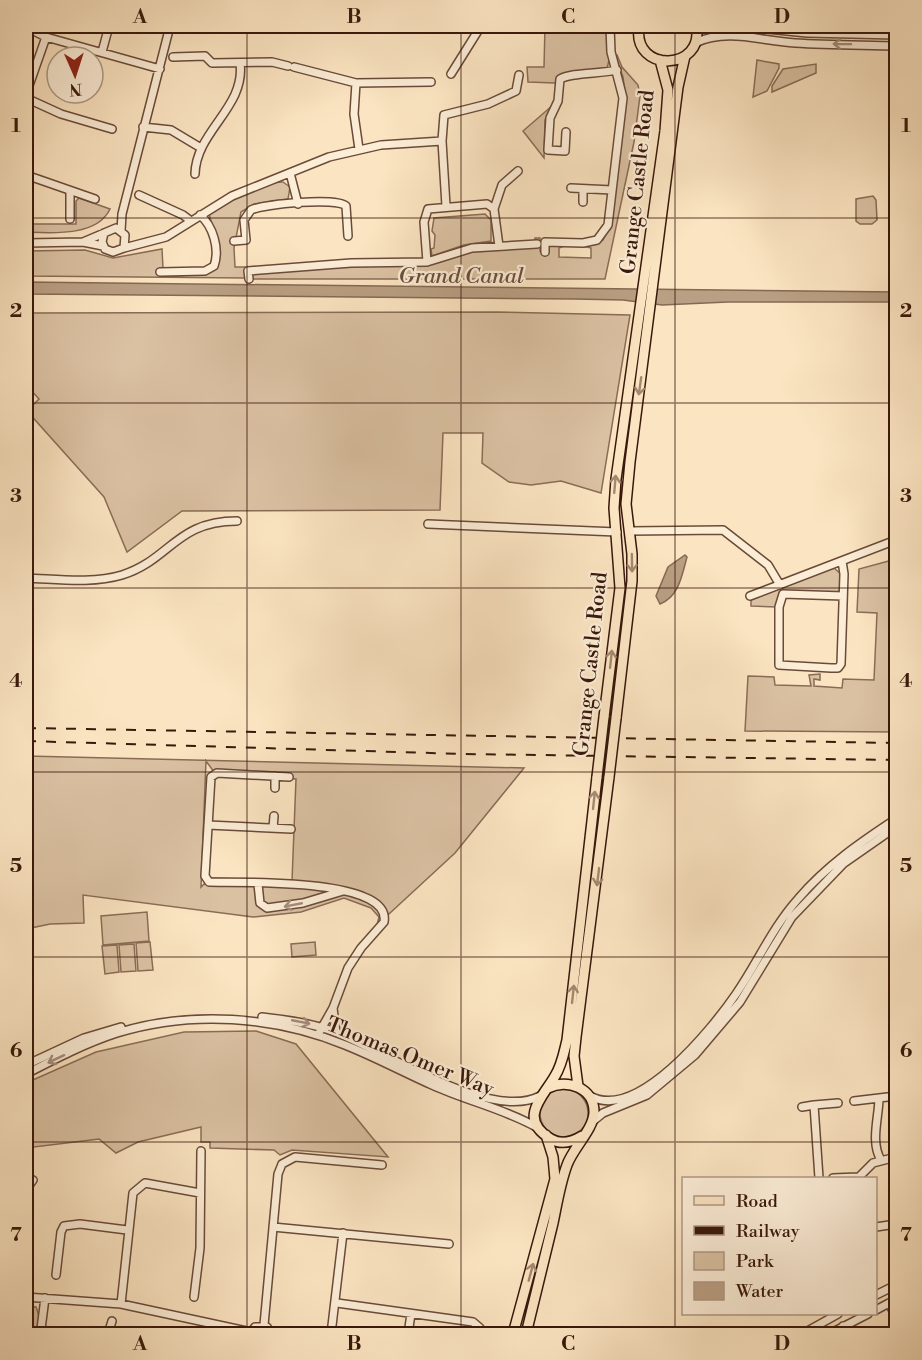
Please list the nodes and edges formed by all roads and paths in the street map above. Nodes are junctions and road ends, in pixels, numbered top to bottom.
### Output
1 (109, 26) edge
2 (170, 26) edge
3 (481, 26) edge
4 (610, 26) edge
5 (639, 26) edge
6 (696, 26) edge
7 (736, 26) edge
8 (26, 27) edge
9 (897, 35) edge
10 (46, 37) junction
11 (695, 43) junction
12 (76, 45) edge
13 (104, 45) edge
14 (897, 46) edge
15 (105, 53) edge
16 (685, 56) junction
17 (173, 57) dead end
18 (660, 60) junction
19 (240, 63) junction
20 (160, 69) junction
21 (617, 70) junction
22 (451, 74) dead end
23 (519, 75) dead end
24 (431, 82) dead end
25 (356, 83) junction
26 (26, 96) edge
27 (143, 127) junction
28 (112, 129) dead end
29 (566, 132) dead end
30 (442, 141) junction
31 (201, 148) junction
32 (358, 149) junction
33 (518, 171) dead end
34 (290, 173) junction
35 (26, 174) edge
36 (195, 174) dead end
37 (571, 188) dead end
38 (584, 189) junction
39 (612, 190) junction
40 (70, 191) junction
41 (139, 195) dead end
42 (95, 199) dead end
43 (583, 202) dead end
44 (298, 204) junction
45 (446, 206) junction
46 (494, 209) junction
47 (122, 214) junction
48 (200, 215) junction
49 (70, 219) dead end
50 (191, 222) junction
51 (112, 228) junction
52 (122, 231) junction
53 (104, 233) junction
54 (348, 236) dead end
55 (126, 239) junction
56 (234, 241) dead end
57 (83, 242) junction
58 (145, 242) junction
59 (26, 243) edge
60 (537, 244) dead end
61 (103, 246) junction
62 (499, 246) junction
63 (124, 248) junction
64 (544, 252) dead end
65 (193, 262) dead end
66 (427, 262) junction
67 (651, 269) junction
68 (193, 271) junction
69 (160, 272) dead end
70 (249, 279) dead end
71 (643, 329) junction
72 (237, 521) dead end
73 (428, 524) dead end
74 (630, 531) junction
75 (617, 532) junction
76 (897, 540) edge
77 (842, 561) junction
78 (26, 578) edge
79 (780, 585) junction
80 (750, 596) dead end
81 (843, 596) junction
82 (276, 776) junction
83 (289, 777) dead end
84 (275, 788) dead end
85 (274, 816) dead end
86 (897, 819) edge
87 (208, 825) junction
88 (897, 827) edge
89 (273, 828) junction
90 (291, 829) dead end
91 (258, 884) junction
92 (345, 890) junction
93 (333, 1008) junction
94 (320, 1027) junction
95 (336, 1032) junction
96 (322, 1038) junction
97 (26, 1065) edge
98 (26, 1074) edge
99 (578, 1086) junction
100 (543, 1093) junction
101 (588, 1094) junction
102 (897, 1096) edge
103 (879, 1098) junction
104 (854, 1101) dead end
105 (838, 1103) dead end
106 (814, 1106) junction
107 (802, 1107) dead end
108 (592, 1122) junction
109 (542, 1132) junction
110 (582, 1136) junction
111 (201, 1151) dead end
112 (897, 1156) edge
113 (881, 1160) junction
114 (382, 1165) dead end
115 (819, 1177) edge
116 (859, 1177) edge
117 (33, 1179) dead end
118 (26, 1190) edge
119 (200, 1193) junction
120 (897, 1224) edge
121 (273, 1227) junction
122 (877, 1227) edge
123 (127, 1230) junction
124 (343, 1233) junction
125 (449, 1244) dead end
126 (56, 1275) dead end
127 (894, 1286) edge
128 (877, 1294) edge
129 (26, 1297) edge
130 (194, 1297) dead end
131 (897, 1297) edge
132 (45, 1298) junction
133 (337, 1303) junction
134 (121, 1304) junction
135 (877, 1309) edge
136 (894, 1313) dead end
137 (411, 1314) junction
138 (836, 1315) edge
139 (866, 1315) edge
140 (112, 1322) dead end
141 (264, 1325) junction
142 (843, 1326) junction
143 (250, 1333) edge
144 (38, 1335) edge
145 (108, 1335) edge
146 (272, 1335) edge
147 (331, 1335) edge
148 (408, 1335) edge
149 (480, 1335) edge
150 (513, 1335) edge
151 (526, 1335) edge
152 (802, 1335) edge
153 (829, 1335) edge
154 (848, 1335) edge

1 - 13 street
2 - 20 street
3 - 22 street
4 - 21 street
5 - 18 main road, Grange Castle Road
6 - 11 main road
7 - 9 street
8 - 10 street
10 - 12 street
10 - 26 street
14 -> 11 street
11 - 16 main road, Grange Castle Road
15 - 20 street
16 - 18 main road, Grange Castle Road
16 - 67 main road, Grange Castle Road
17 - 19 street
18 - 67 main road, Grange Castle Road
19 - 25 street
19 - 31 street
20 - 27 street
21 - 29 street
21 - 39 street
23 - 30 street
24 - 25 street
25 - 32 street
26 - 28 street
27 - 31 street
27 - 47 street
30 - 32 street
30 - 45 street
31 - 36 street
32 - 34 street
33 - 46 street
34 - 44 street
34 - 48 street
35 - 40 street
37 - 38 street
38 - 39 street
38 - 43 street
39 - 64 street
40 - 42 street
40 - 49 street
41 - 50 street
44 - 54 street
44 - 56 street
45 - 46 street
45 - 66 street
46 - 62 street
47 - 51 street
47 - 52 street
48 - 50 street
48 - 68 street
50 - 58 street
51 - 52 street
51 - 53 street
52 - 55 street
53 - 57 street
53 - 61 street
55 - 58 street
55 - 63 street
57 - 59 street
57 - 61 street
58 - 63 street
60 - 62 street
61 - 63 street
62 - 66 street
65 - 68 street
66 - 70 street
67 - 71 main road, Grange Castle Road
68 - 69 street
71 -> 74 main road, Grange Castle Road
75 -> 71 main road, Grange Castle Road
72 - 78 street
73 - 75 street
74 - 79 street
74 -> 99 main road, Grange Castle Road, bridge
100 -> 75 main road, Grange Castle Road, bridge
76 - 77 street
77 - 79 street
77 - 81 street
79 - 80 street
81 - 81 street
82 - 83 street
82 - 84 street
82 - 87 street
85 - 89 street
86 - 101 street
87 - 89 street
87 - 91 street
88 - 108 street
89 - 90 street
91 - 92 street
92 -> 91 street
92 - 93 street
93 - 94 street
93 - 95 street
94 - 95 street, Thomas Omer Way
94 - 96 street
97 -> 94 street, Thomas Omer Way
95 - 100 street, Thomas Omer Way
96 -> 98 street, Thomas Omer Way
96 - 109 street, Thomas Omer Way
99 - 100 main road
99 - 101 main road
100 - 109 main road, Grange Castle Road
101 - 108 main road
102 - 103 street
103 - 104 street
103 - 113 street
105 - 106 street
106 - 107 street
106 - 115 street
108 - 110 main road
109 - 110 main road
150 -> 109 main road, Grange Castle Road
110 - 151 main road
111 - 119 street
112 - 113 street
113 - 116 street
114 - 121 street
117 - 118 street
119 - 123 street
119 - 130 street
120 - 122 street
121 - 124 street
121 - 141 street
123 - 126 street
123 - 134 street
124 - 125 street
124 - 133 street
127 - 128 street
127 - 131 street
129 - 132 street
132 - 134 street
132 - 144 street
133 - 137 street
133 - 147 street
134 - 143 street
135 - 136 street
137 - 148 street
137 - 149 street
138 - 152 street
139 - 142 street
140 - 145 street
141 - 143 street
141 - 146 street
142 - 153 street
142 - 154 street

